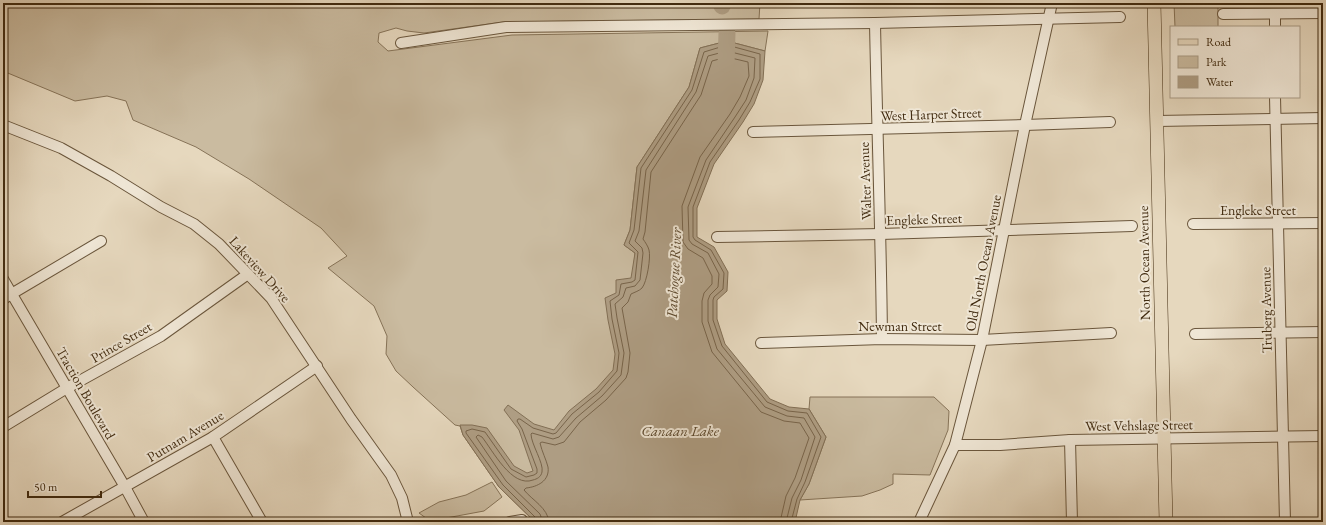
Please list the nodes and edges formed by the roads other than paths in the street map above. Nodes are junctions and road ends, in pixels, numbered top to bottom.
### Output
1 (1052, 3) edge
2 (1154, 3) edge
3 (1323, 13) edge
4 (1223, 14) dead end
5 (1275, 14) junction
6 (1120, 17) dead end
7 (1049, 19) junction
8 (875, 23) junction
9 (1275, 26) edge
10 (401, 43) dead end
11 (1275, 98) edge
12 (1323, 118) edge
13 (1275, 119) junction
14 (1157, 121) junction
15 (1110, 122) dead end
16 (3, 125) edge
17 (1025, 125) junction
18 (877, 130) junction
19 (752, 132) dead end
20 (1323, 223) edge
21 (1192, 224) dead end
22 (1279, 224) junction
23 (1132, 226) dead end
24 (1004, 230) junction
25 (881, 234) junction
26 (717, 237) dead end
27 (101, 242) dead end
28 (248, 274) junction
29 (3, 279) edge
30 (8, 297) edge
31 (1323, 332) edge
32 (1111, 333) dead end
33 (1280, 333) junction
34 (1195, 334) dead end
35 (882, 339) junction
36 (982, 340) junction
37 (761, 343) dead end
38 (317, 366) junction
39 (67, 388) junction
40 (3, 427) edge
41 (1323, 436) edge
42 (213, 437) junction
43 (1283, 437) junction
44 (1164, 438) junction
45 (1070, 440) junction
46 (955, 445) junction
47 (125, 487) junction
48 (522, 520) dead end
49 (62, 522) edge
50 (144, 522) edge
51 (262, 522) edge
52 (408, 522) edge
53 (510, 522) edge
54 (919, 522) edge
55 (1072, 522) edge
56 (1166, 522) edge
57 (1285, 522) edge

1 - 7 street, Old North Ocean Avenue
2 - 14 main road, North Ocean Avenue
3 - 5 street
4 - 5 street
5 - 9 street
6 - 7 street
7 - 8 street
7 - 17 street, Old North Ocean Avenue
8 - 10 street
8 - 18 street, Walter Avenue
11 - 13 street, Truberg Avenue
12 - 13 street
13 - 14 street
13 - 22 street, Truberg Avenue
14 - 44 main road, North Ocean Avenue
15 - 17 street, West Harper Street
16 - 28 street, Lakeview Drive
17 - 18 street, West Harper Street
17 - 24 street, Old North Ocean Avenue
18 - 19 street, West Harper Street
18 - 25 street, Walter Avenue
20 - 22 street, Engleke Street
21 - 22 street, Engleke Street
22 - 33 street, Truberg Avenue
23 - 24 street, Engleke Street
24 - 25 street, Engleke Street
24 - 36 street, Old North Ocean Avenue
25 - 26 street, Engleke Street
25 - 35 street, Walter Avenue
27 - 30 street
28 - 38 street, Lakeview Drive
28 - 39 street, Prince Street
29 - 30 street, Traction Boulevard
30 - 39 street, Traction Boulevard
31 - 33 street
32 - 36 street, Newman Street
33 - 34 street
33 - 43 street, Truberg Avenue
35 - 36 street, Newman Street
35 - 37 street, Newman Street
36 - 46 street, Old North Ocean Avenue
38 - 42 street, Putnam Avenue
38 - 52 street, Lakeview Drive
39 - 40 street, Prince Street
39 - 47 street, Traction Boulevard
41 - 43 street, West Vehslage Street
42 - 47 street, Putnam Avenue
42 - 51 street
43 - 44 street, West Vehslage Street
43 - 57 street, Truberg Avenue
44 - 45 street, West Vehslage Street
44 - 56 main road, North Ocean Avenue
45 - 46 street, West Vehslage Street
45 - 55 street
46 - 54 street, Old North Ocean Avenue
47 - 49 street, Putnam Avenue
47 - 50 street, Traction Boulevard
48 - 53 street

